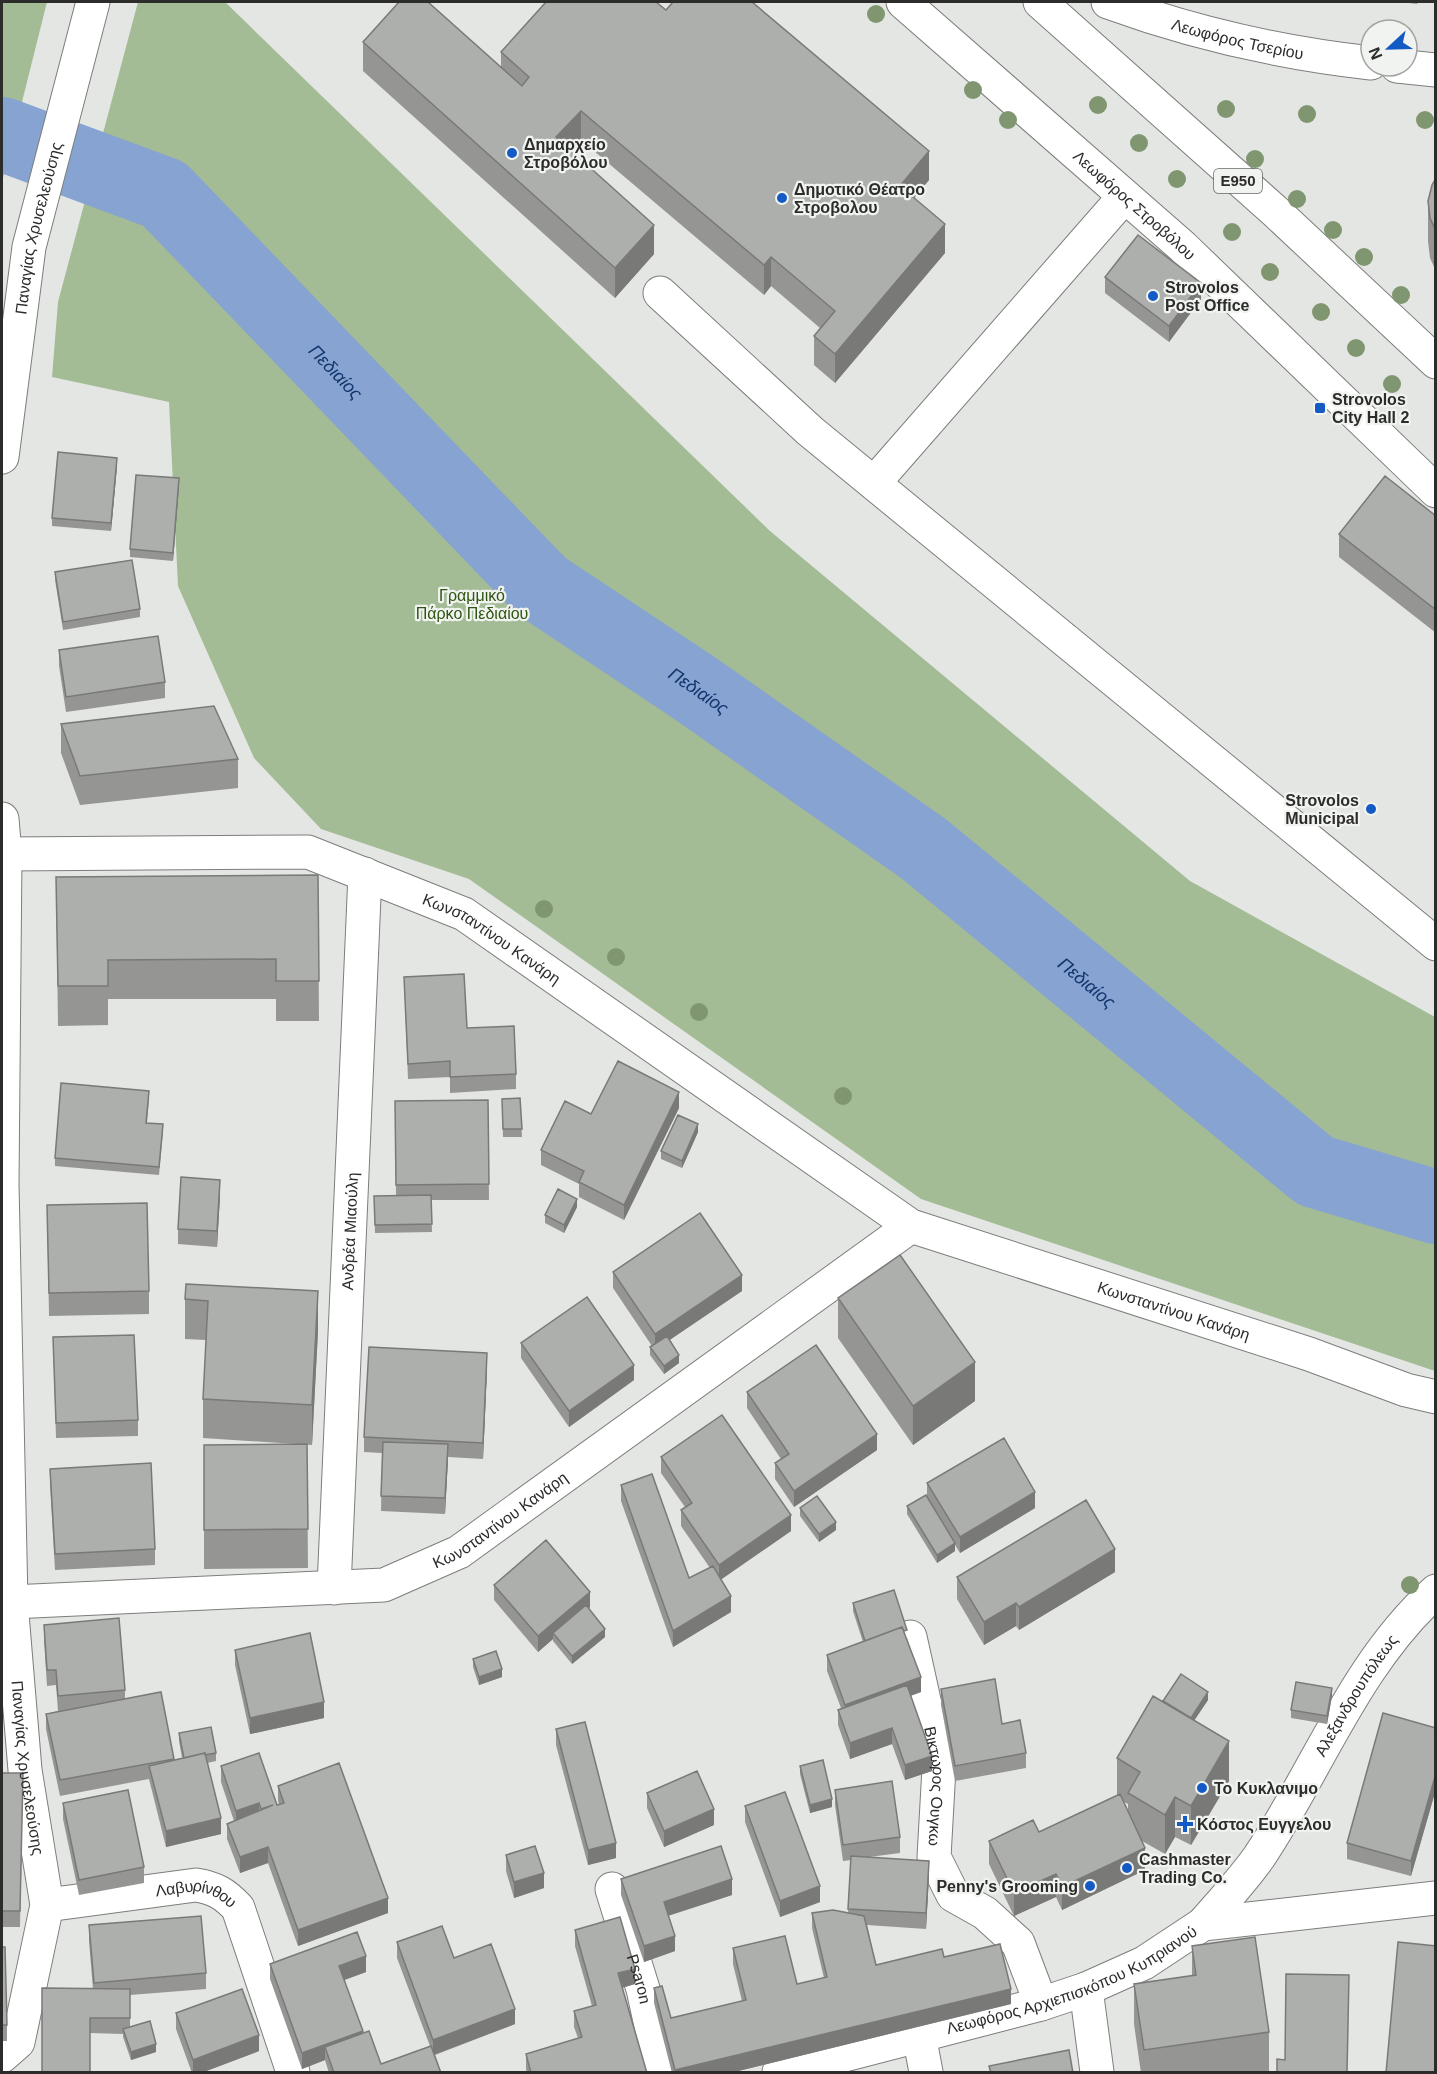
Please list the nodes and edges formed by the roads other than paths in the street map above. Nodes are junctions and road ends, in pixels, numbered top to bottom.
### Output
1 (93, 2) edge
2 (903, 2) edge
3 (1040, 2) edge
4 (1108, 2) edge
5 (1359, 61) edge
6 (1419, 68) edge
7 (1436, 70) edge
8 (1124, 197) junction
9 (660, 294) dead end
10 (1436, 362) edge
11 (2, 457) edge
12 (874, 483) junction
13 (1436, 491) edge
14 (2, 819) edge
15 (5, 854) junction
16 (365, 874) junction
17 (1436, 944) edge
18 (2, 1184) edge
19 (911, 1226) junction
20 (1436, 1397) edge
21 (334, 1588) junction
22 (1436, 1591) edge
23 (11, 1602) junction
24 (910, 1636) dead end
25 (14, 1771) edge
26 (612, 1889) dead end
27 (1436, 1898) edge
28 (47, 1905) junction
29 (1203, 1924) junction
30 (1086, 1989) junction
31 (1041, 2004) junction
32 (919, 2035) junction
33 (2, 2056) edge
34 (293, 2073) edge
35 (661, 2073) edge
36 (779, 2073) edge
37 (926, 2073) edge
38 (1097, 2073) edge

1 - 11 street, Παναγίας Χρυσελεούσης
2 - 8 street, Λεωφόρος Στροβόλου
3 - 10 street, E950
4 - 5 street, Λεωφόρος Τσερίου
6 - 7 street
8 - 12 street
8 - 13 street, Λεωφόρος Στροβόλου
9 - 12 street
12 - 17 street
14 - 15 street, Παναγίας Χρυσελεούσης
15 - 16 street, Κωνσταντίνου Κανάρη
15 - 18 street, Παναγίας Χρυσελεούσης
16 - 19 street, Κωνσταντίνου Κανάρη
16 - 21 street, Ανδρέα Μιαούλη
18 - 23 street, Παναγίας Χρυσελεούσης
19 - 20 street, Κωνσταντίνου Κανάρη
19 - 21 street, Κωνσταντίνου Κανάρη
21 - 23 street, Κωνσταντίνου Κανάρη
22 - 29 street, Αλεξανδρουπόλεως
23 - 25 street, Παναγίας Χρυσελεούσης
24 - 31 street, Βικτωρος Ουγκω
25 - 28 street, Παναγίας Χρυσελεούσης
26 - 35 street, Psaron
27 - 29 street, Λεωφόρος Αρχιεπισκόπου Κυπριανού
28 - 33 street, Παναγίας Χρυσελεούσης
28 - 34 street, Λαβυρίνθου
29 - 30 street, Λεωφόρος Αρχιεπισκόπου Κυπριανού
30 - 31 street, Λεωφόρος Αρχιεπισκόπου Κυπριανού
30 - 38 street
31 - 32 street, Λεωφόρος Αρχιεπισκόπου Κυπριανού
32 - 36 street, Λεωφόρος Αρχιεπισκόπου Κυπριανού
32 - 37 street

